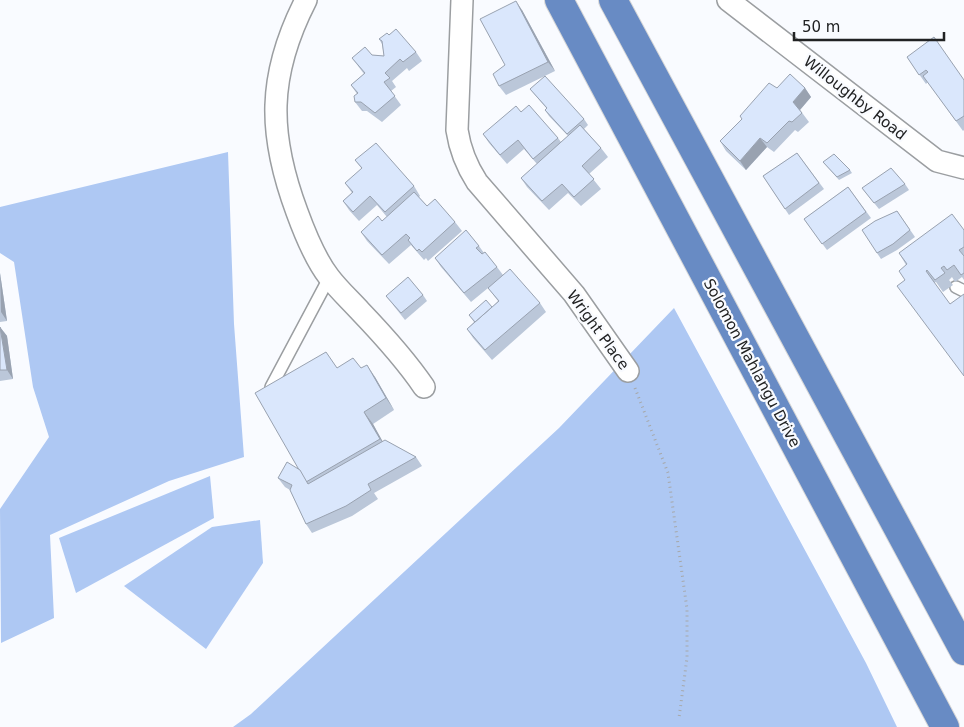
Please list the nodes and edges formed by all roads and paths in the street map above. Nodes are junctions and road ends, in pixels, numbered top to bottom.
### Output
1 (306, 0) edge
2 (462, 0) edge
3 (559, 0) edge
4 (613, 0) edge
5 (728, 0) edge
6 (964, 168) edge
7 (329, 278) junction
8 (628, 371) joint
9 (271, 387) edge
10 (424, 387) dead end
11 (964, 651) edge
12 (680, 718) dead end
13 (945, 727) edge

1 - 7 street
2 - 8 street, Wright Place
3 - 13 highway, Solomon Mahlangu Drive
4 - 11 highway
5 - 6 street, Willoughby Road
7 - 9 lane
7 - 10 street
8 - 12 path, Wright Place

